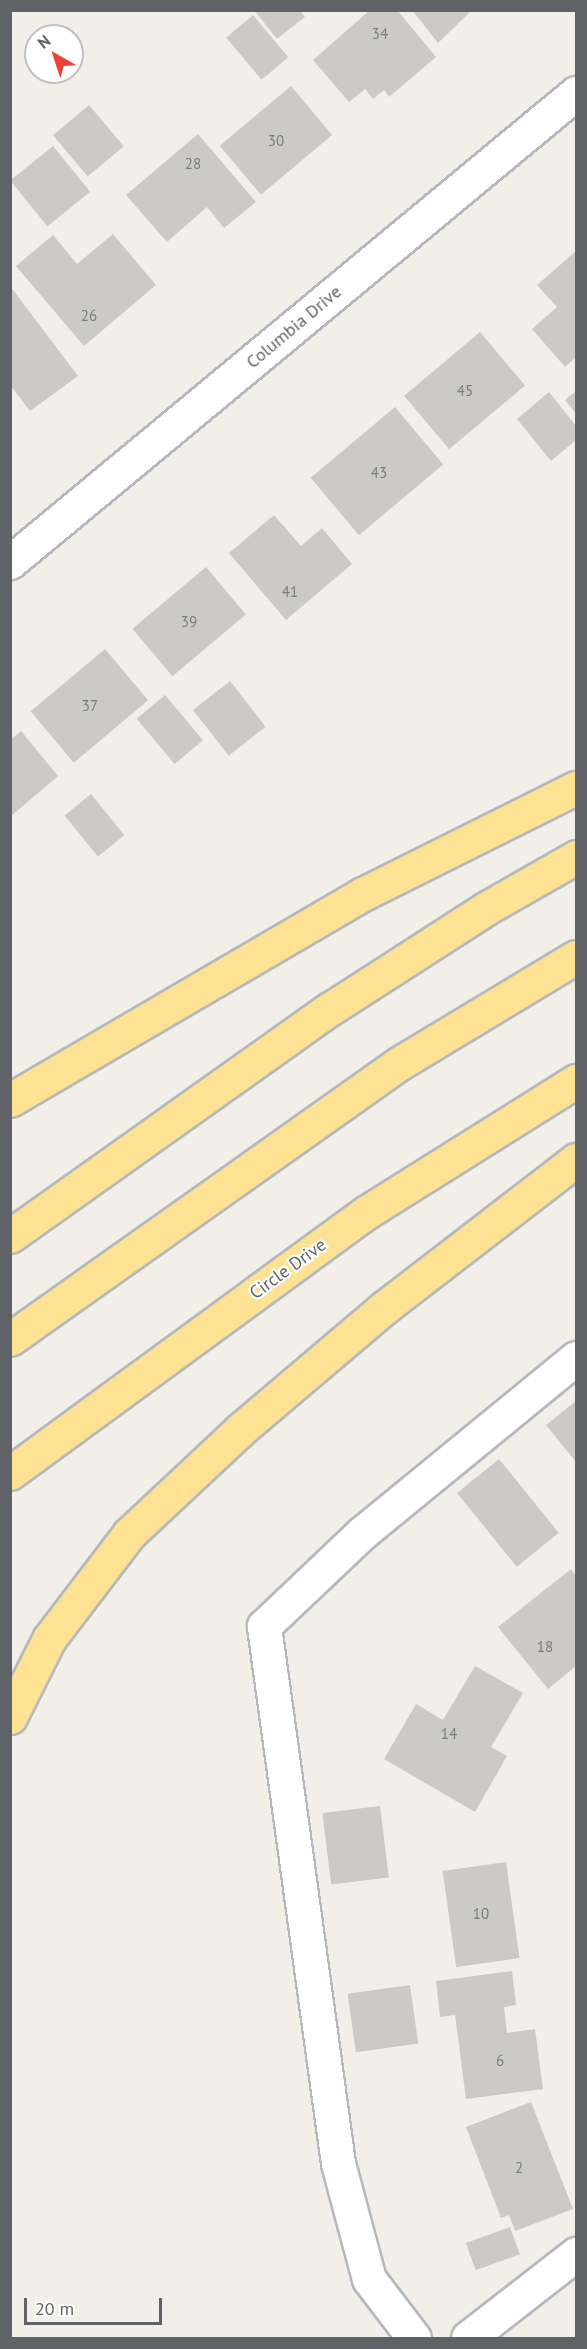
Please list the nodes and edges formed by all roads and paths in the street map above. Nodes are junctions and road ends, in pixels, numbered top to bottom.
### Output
1 (576, 93) edge
2 (10, 562) edge
3 (576, 788) edge
4 (576, 857) edge
5 (576, 957) edge
6 (576, 1081) edge
7 (10, 1100) edge
8 (576, 1160) edge
9 (10, 1236) edge
10 (10, 1339) edge
11 (576, 1358) edge
12 (10, 1473) edge
13 (10, 1717) edge
14 (576, 2254) edge
15 (414, 2338) edge
16 (468, 2338) edge

1 - 2 street, Columbia Drive
3 - 7 highway
4 - 9 highway
5 - 10 highway
6 - 12 highway, Circle Drive
8 - 13 highway
11 - 15 street
14 - 16 street

